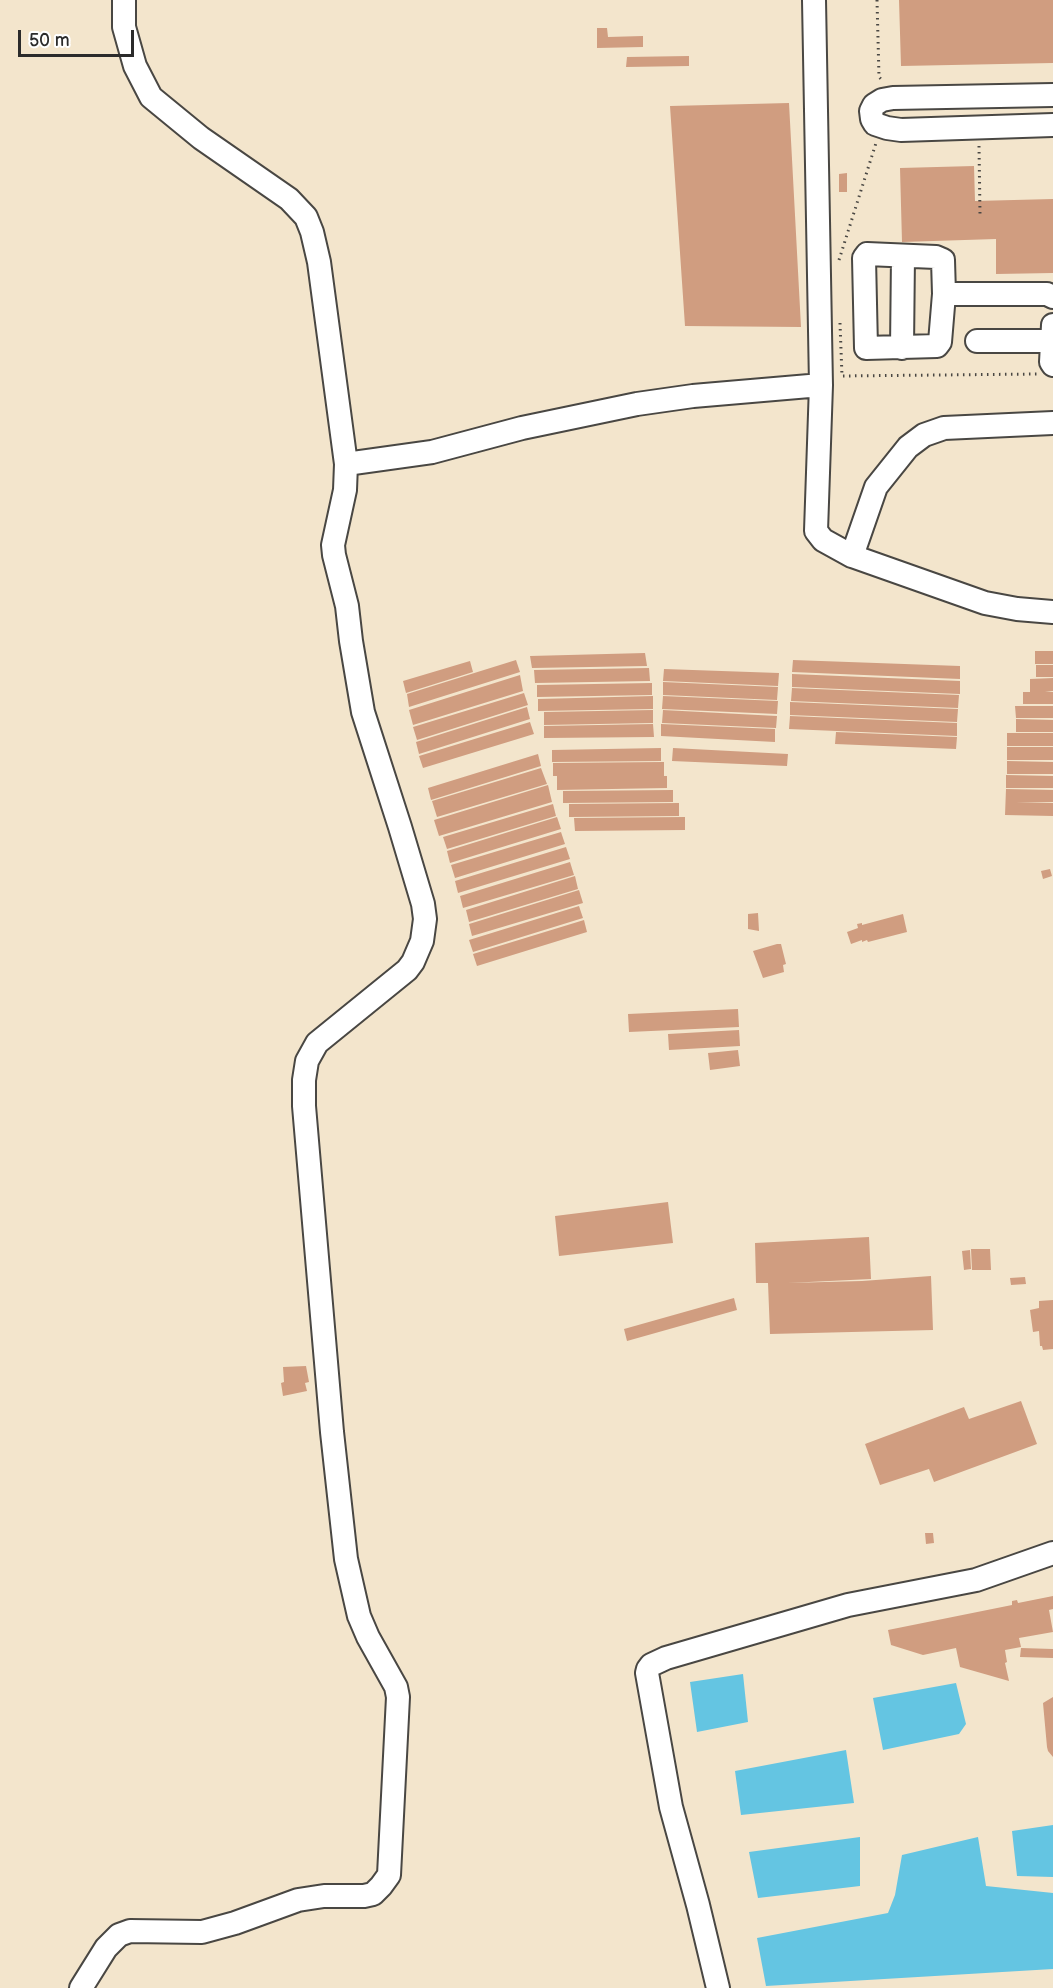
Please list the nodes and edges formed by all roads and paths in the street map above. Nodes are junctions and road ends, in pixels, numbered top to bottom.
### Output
1 (124, 0) edge
2 (814, 0) edge
3 (877, 0) edge
4 (886, 84) dead end
5 (1053, 94) edge
6 (1053, 125) edge
7 (903, 256) junction
8 (944, 294) junction
9 (1053, 297) edge
10 (1053, 325) edge
11 (977, 341) dead end
12 (1052, 342) edge
13 (902, 348) junction
14 (1053, 365) edge
15 (821, 385) junction
16 (1053, 423) edge
17 (346, 464) junction
18 (852, 556) junction
19 (1053, 612) edge
20 (1053, 1553) edge
21 (81, 1988) edge
22 (718, 1988) edge

1 - 17 street
2 - 15 street
3 - 4 path
5 - 6 street
7 - 8 street
7 - 13 street
7 - 13 street
8 - 9 street
8 - 13 street
10 - 12 street
11 - 12 street
12 - 14 street
15 - 17 street
15 - 18 street
16 - 18 street
17 - 21 street
18 - 19 street
20 - 22 street

